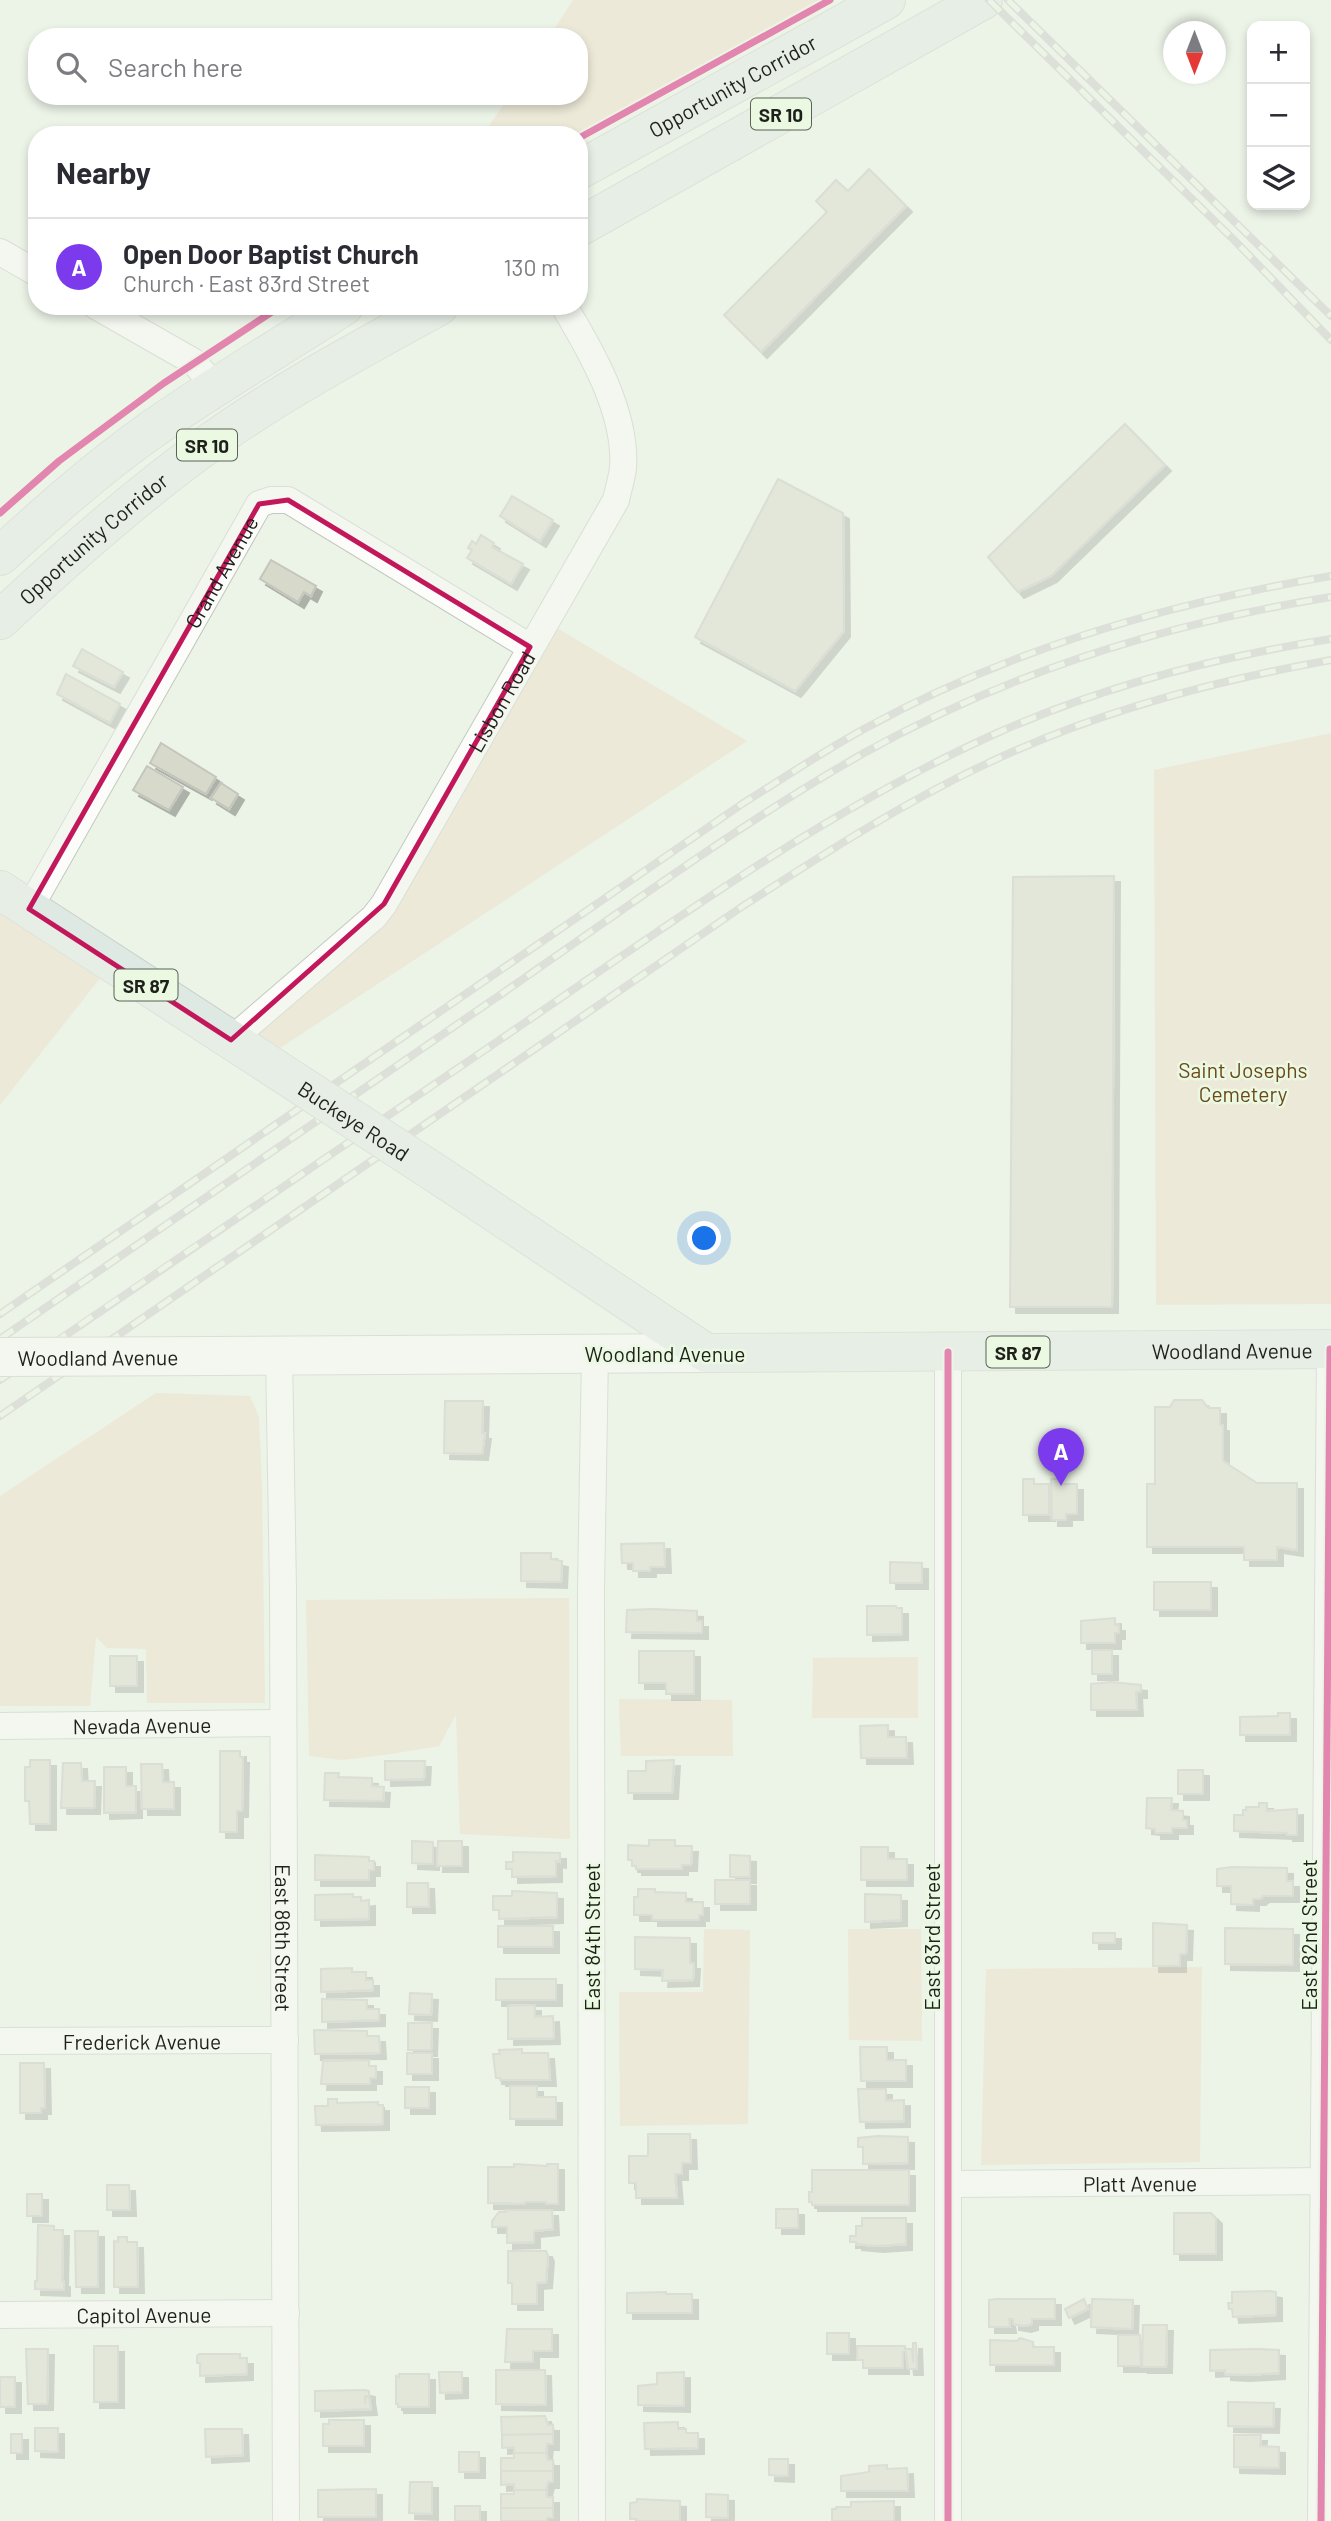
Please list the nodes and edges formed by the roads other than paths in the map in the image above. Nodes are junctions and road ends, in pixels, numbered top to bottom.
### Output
1 (886, 0) edge
2 (983, 0) edge
3 (588, 165) edge
4 (588, 223) edge
5 (0, 252) edge
6 (28, 268) edge
7 (112, 315) edge
8 (330, 315) edge
9 (423, 315) edge
10 (569, 315) edge
11 (215, 387) junction
12 (0, 556) edge
13 (0, 620) edge
14 (530, 647) junction
15 (15, 900) edge
16 (247, 1050) junction
17 (1331, 1349) edge
18 (948, 1352) junction
19 (595, 1353) junction
20 (706, 1353) junction
21 (279, 1356) junction
22 (0, 1357) edge
23 (283, 1723) junction
24 (0, 1726) edge
25 (285, 2040) junction
26 (0, 2041) edge
27 (1327, 2181) edge
28 (949, 2184) junction
29 (286, 2313) junction
30 (0, 2315) edge
31 (286, 2521) edge
32 (592, 2521) edge
33 (948, 2521) edge
34 (1321, 2521) edge

1 - 3 main road, Opportunity Corridor / SR 10
2 - 4 main road, SR 10
5 - 6 street
7 - 11 street
8 - 11 main road, SR 10
9 - 13 main road, Opportunity Corridor / SR 10
10 - 14 street, Lisbon Road
11 - 12 main road, SR 10
14 - 15 street, Grand Avenue
14 - 16 street, Lisbon Road
15 - 16 main road, Buckeye Road / SR 87
16 - 20 main road, Buckeye Road / SR 87, bridge
17 - 18 main road, Woodland Avenue / SR 87
17 - 27 street, East 82nd Street
18 - 20 main road, Woodland Avenue / SR 87
18 - 28 street, East 83rd Street
19 - 20 main road, Woodland Avenue
19 - 21 main road, Woodland Avenue
19 - 32 street, East 84th Street
21 - 22 main road, Woodland Avenue, bridge
21 - 23 street, East 86th Street
23 - 24 street, Nevada Avenue
23 - 25 street, East 86th Street
25 - 26 street, Frederick Avenue
25 - 29 street, East 86th Street
27 - 28 street, Platt Avenue
27 - 34 street, East 82nd Street
28 - 33 street, East 83rd Street
29 - 30 street, Capitol Avenue
29 - 31 street, East 86th Street

